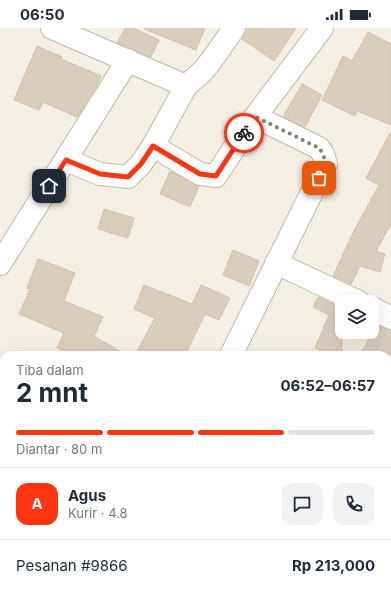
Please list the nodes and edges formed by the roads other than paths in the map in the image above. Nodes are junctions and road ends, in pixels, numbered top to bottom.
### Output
1 (52, 28) edge
2 (234, 28) edge
3 (322, 28) edge
4 (128, 60) junction
5 (186, 86) junction
6 (256, 117) junction
7 (153, 146) junction
8 (66, 160) junction
9 (276, 263) junction
10 (0, 264) edge
11 (344, 295) edge
12 (379, 312) edge
13 (391, 318) edge
14 (233, 351) edge

1 - 4 street
2 - 5 street
3 - 6 street
4 - 5 street
4 - 8 street
5 - 7 street
6 - 7 street
6 - 9 street
7 - 8 street
8 - 10 street
9 - 11 street
9 - 14 street
12 - 13 street

